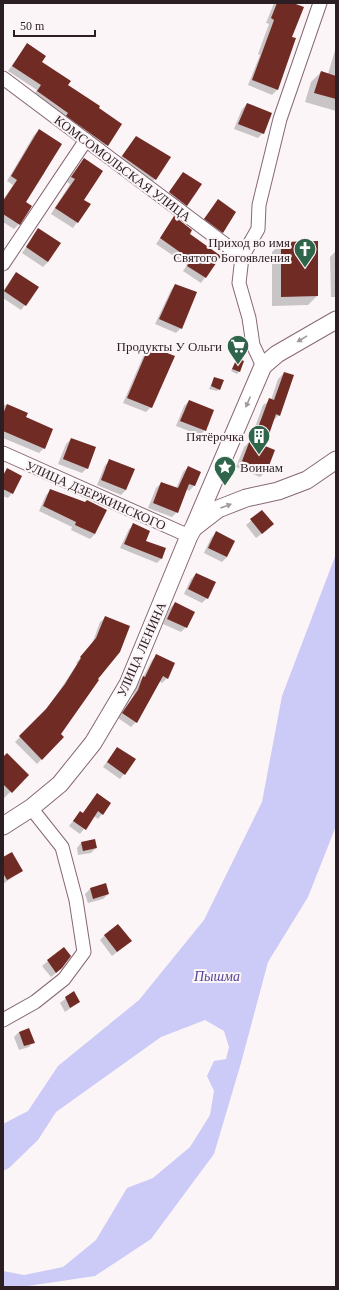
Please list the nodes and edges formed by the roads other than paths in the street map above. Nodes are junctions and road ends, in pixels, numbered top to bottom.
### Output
1 (320, 3) edge
2 (3, 78) edge
3 (86, 140) junction
4 (242, 257) junction
5 (3, 264) edge
6 (336, 320) edge
7 (263, 366) junction
8 (3, 453) edge
9 (336, 460) edge
10 (191, 532) junction
11 (31, 808) junction
12 (3, 826) edge
13 (3, 1020) edge

1 - 4 street
2 - 3 street, КОМСОМОЛЬСКАЯ УЛИЦА
3 - 4 street, КОМСОМОЛЬСКАЯ УЛИЦА
3 - 5 street
4 - 7 street
6 -> 7 main road
7 -> 10 main road, УЛИЦА ЛЕНИНА
8 - 10 street, УЛИЦА ДЗЕРЖИНСКОГО
10 -> 9 main road
10 - 11 main road, УЛИЦА ЛЕНИНА
11 - 12 main road, УЛИЦА ЛЕНИНА
11 - 13 street

